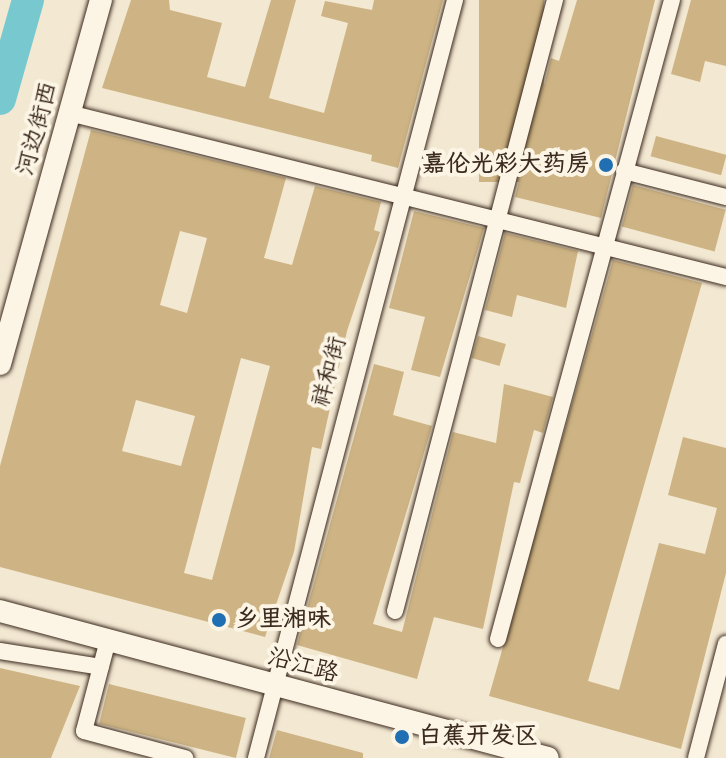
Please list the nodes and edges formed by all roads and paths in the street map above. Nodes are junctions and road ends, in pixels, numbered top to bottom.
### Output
1 (101, 0) edge
2 (455, 0) edge
3 (555, 0) edge
4 (672, 0) edge
5 (69, 113) junction
6 (624, 171) junction
7 (403, 195) junction
8 (726, 197) edge
9 (494, 218) junction
10 (603, 246) junction
11 (726, 277) edge
12 (0, 364) edge
13 (0, 611) edge
14 (395, 611) dead end
15 (498, 639) dead end
16 (108, 640) junction
17 (726, 644) edge
18 (0, 651) edge
19 (101, 667) junction
20 (276, 686) junction
21 (185, 758) edge
22 (256, 758) edge
23 (548, 758) edge
24 (696, 758) edge

1 - 5 street, 河边街西
2 - 7 street, 祥和街
3 - 9 street
4 - 6 street
5 - 7 street
5 - 12 street, 河边街西
6 - 8 street
6 - 10 street
7 - 9 street
7 - 20 street, 祥和街
9 - 10 street
9 - 14 street
10 - 11 street
10 - 15 street
13 - 16 street, 沿江路
16 - 19 street
16 - 20 street, 沿江路
17 - 24 street
18 - 19 street
19 - 21 street
20 - 22 street, 祥和街
20 - 23 street, 沿江路

